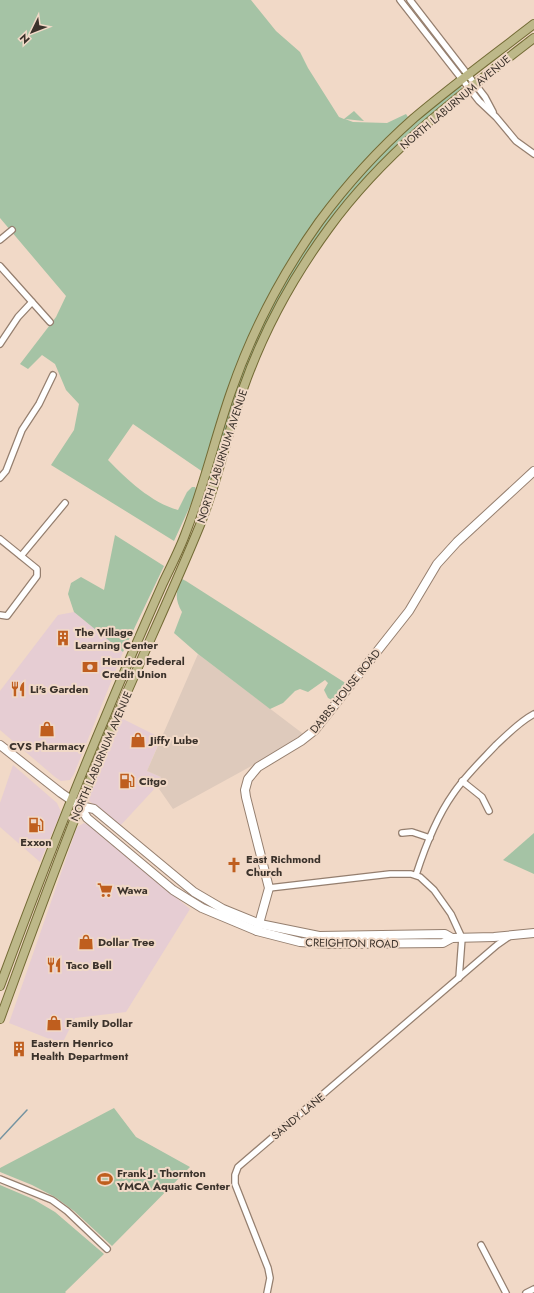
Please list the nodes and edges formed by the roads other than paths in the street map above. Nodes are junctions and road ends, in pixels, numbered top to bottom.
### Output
1 (400, 0) edge
2 (410, 0) edge
3 (534, 24) edge
4 (534, 38) edge
5 (465, 78) junction
6 (472, 86) junction
7 (534, 154) edge
8 (12, 230) dead end
9 (0, 240) edge
10 (0, 266) edge
11 (32, 302) junction
12 (50, 322) dead end
13 (0, 344) edge
14 (53, 375) dead end
15 (534, 471) edge
16 (0, 478) edge
17 (65, 503) dead end
18 (0, 540) edge
19 (21, 556) junction
20 (0, 616) edge
21 (534, 714) edge
22 (0, 745) edge
23 (462, 781) junction
24 (71, 800) junction
25 (80, 806) junction
26 (489, 811) dead end
27 (402, 833) dead end
28 (430, 838) junction
29 (416, 875) junction
30 (269, 888) junction
31 (258, 928) junction
32 (534, 933) edge
33 (511, 935) junction
34 (462, 938) junction
35 (459, 978) junction
36 (0, 986) edge
37 (0, 1018) edge
38 (0, 1179) edge
39 (481, 1245) dead end
40 (107, 1249) dead end
41 (534, 1289) edge
42 (267, 1293) edge
43 (506, 1293) edge
44 (526, 1293) edge

1 - 5 street
2 - 5 street
3 - 5 main road, NORTH LABURNUM AVENUE
4 - 6 main road, NORTH LABURNUM AVENUE
5 - 6 street
5 - 24 main road, NORTH LABURNUM AVENUE
6 - 7 street
6 - 25 main road, NORTH LABURNUM AVENUE
8 - 9 street
10 - 11 street
11 - 12 street
11 - 13 street
14 - 16 street
15 - 30 main road, DABBS HOUSE ROAD
17 - 19 street
18 - 19 street
19 - 20 street
21 - 23 street
22 - 24 main road, CREIGHTON ROAD
23 - 26 street
23 - 28 street
24 - 25 main road, CREIGHTON ROAD
24 - 36 main road, NORTH LABURNUM AVENUE
25 - 31 main road, CREIGHTON ROAD
25 - 31 main road, CREIGHTON ROAD
25 - 37 main road, NORTH LABURNUM AVENUE
27 - 28 street
28 - 29 street
29 - 30 street
29 - 34 street
30 - 31 main road, DABBS HOUSE ROAD
31 - 34 main road, CREIGHTON ROAD
32 - 33 main road, CREIGHTON ROAD
33 - 34 main road, CREIGHTON ROAD
33 - 35 street, SANDY LANE
34 - 35 street
35 - 42 street, SANDY LANE
38 - 40 street
39 - 43 street
41 - 44 street

